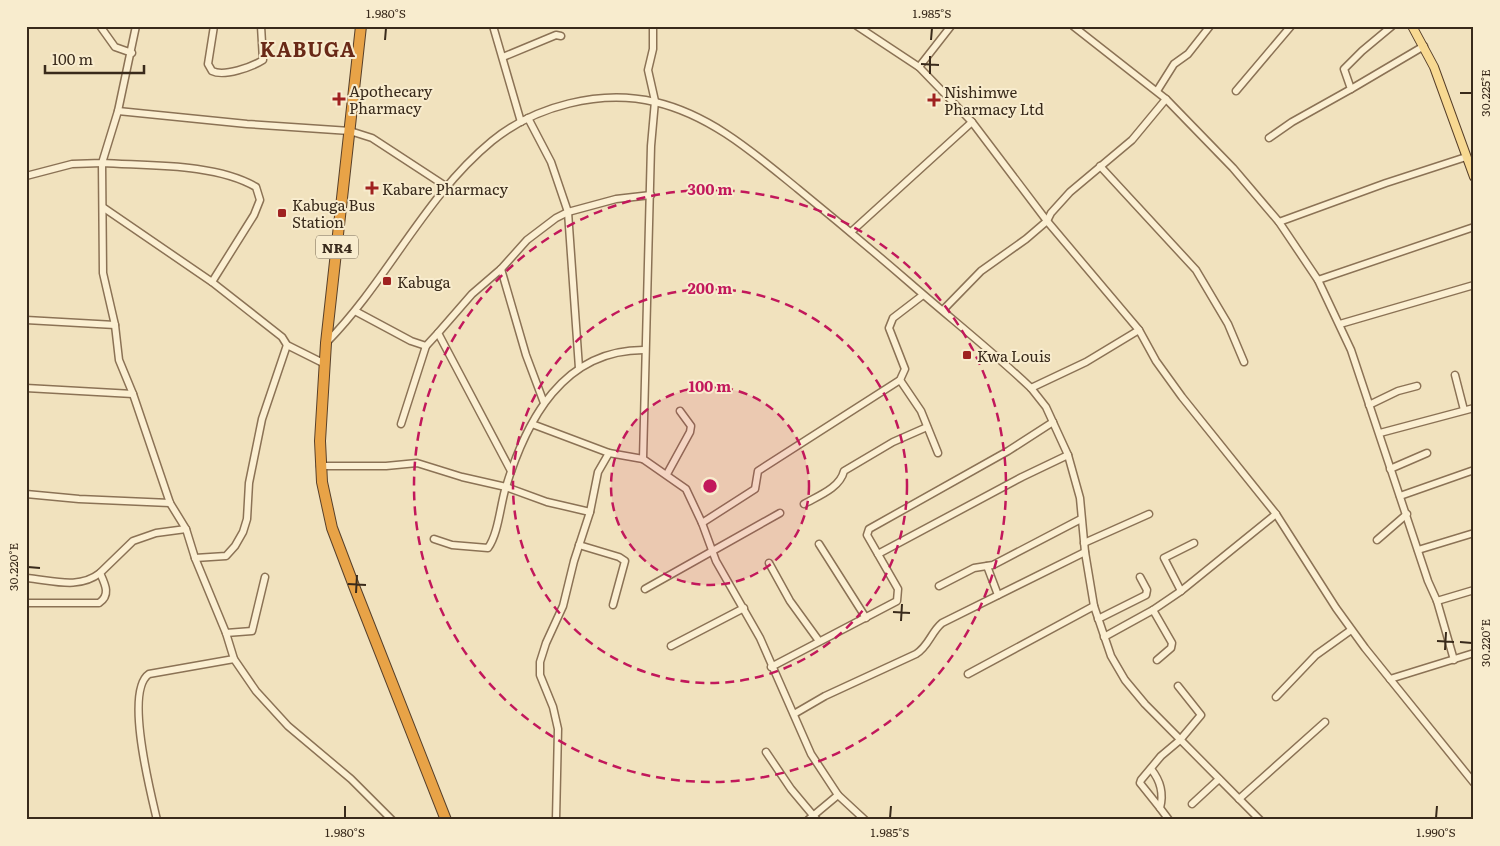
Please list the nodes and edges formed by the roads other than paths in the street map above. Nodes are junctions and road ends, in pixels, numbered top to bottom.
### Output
1 (100, 26) edge
2 (136, 26) edge
3 (214, 26) edge
4 (261, 26) edge
5 (362, 26) edge
6 (653, 26) edge
7 (857, 26) edge
8 (951, 26) edge
9 (1072, 26) edge
10 (1210, 26) edge
11 (1291, 26) edge
12 (1392, 26) edge
13 (1412, 26) edge
14 (494, 27) edge
15 (561, 36) dead end
16 (1424, 46) junction
17 (132, 53) junction
18 (503, 57) junction
19 (919, 67) junction
20 (1351, 89) junction
21 (1157, 91) junction
22 (1236, 91) dead end
23 (1166, 99) junction
24 (655, 102) junction
25 (118, 111) junction
26 (528, 118) junction
27 (521, 122) junction
28 (972, 122) junction
29 (350, 131) junction
30 (1269, 138) dead end
31 (1466, 157) junction
32 (102, 163) junction
33 (1100, 166) junction
34 (26, 176) edge
35 (1474, 178) edge
36 (447, 187) junction
37 (651, 195) junction
38 (104, 208) junction
39 (568, 212) junction
40 (1047, 221) junction
41 (1279, 222) junction
42 (1474, 227) edge
43 (851, 232) junction
44 (501, 269) junction
45 (1318, 280) junction
46 (212, 282) junction
47 (1474, 285) edge
48 (923, 295) junction
49 (943, 310) junction
50 (355, 312) junction
51 (26, 320) edge
52 (1340, 324) junction
53 (115, 326) junction
54 (1139, 330) junction
55 (438, 333) junction
56 (326, 343) junction
57 (287, 346) junction
58 (426, 346) junction
59 (645, 350) junction
60 (1244, 362) dead end
61 (325, 364) junction
62 (579, 368) junction
63 (1455, 375) dead end
64 (900, 380) junction
65 (1417, 386) dead end
66 (26, 388) edge
67 (1030, 388) junction
68 (134, 394) junction
69 (544, 403) junction
70 (1369, 405) junction
71 (1474, 408) edge
72 (1464, 410) junction
73 (680, 411) dead end
74 (1053, 422) junction
75 (401, 424) dead end
76 (532, 424) junction
77 (928, 427) junction
78 (1380, 432) junction
79 (938, 452) dead end
80 (609, 453) junction
81 (1427, 453) dead end
82 (1068, 455) junction
83 (643, 459) junction
84 (320, 466) junction
85 (1390, 468) junction
86 (1474, 470) edge
87 (512, 471) junction
88 (667, 474) junction
89 (506, 487) junction
90 (26, 494) edge
91 (1400, 496) junction
92 (170, 503) junction
93 (804, 504) dead end
94 (590, 512) junction
95 (780, 513) dead end
96 (1150, 514) dead end
97 (1276, 514) junction
98 (1407, 514) junction
99 (1081, 520) junction
100 (702, 523) junction
101 (186, 530) junction
102 (1474, 534) edge
103 (434, 539) dead end
104 (1377, 540) dead end
105 (1084, 543) junction
106 (1194, 543) dead end
107 (820, 544) dead end
108 (579, 545) junction
109 (711, 550) junction
110 (1418, 550) junction
111 (1085, 552) junction
112 (878, 554) junction
113 (194, 558) junction
114 (769, 563) dead end
115 (987, 566) junction
116 (100, 572) junction
117 (265, 576) dead end
118 (1140, 577) dead end
119 (26, 578) edge
120 (939, 586) dead end
121 (644, 589) dead end
122 (1474, 590) edge
123 (1181, 592) junction
124 (998, 595) junction
125 (1437, 601) junction
126 (26, 603) edge
127 (612, 605) dead end
128 (1094, 606) junction
129 (744, 608) junction
130 (1153, 610) junction
131 (866, 618) junction
132 (1098, 619) junction
133 (1352, 630) junction
134 (226, 632) junction
135 (1104, 637) junction
136 (819, 641) junction
137 (671, 646) dead end
138 (1474, 653) edge
139 (234, 658) junction
140 (1157, 660) dead end
141 (1454, 660) junction
142 (772, 667) junction
143 (968, 674) dead end
144 (1390, 679) junction
145 (1178, 686) dead end
146 (1276, 697) dead end
147 (794, 714) junction
148 (1325, 722) dead end
149 (1180, 740) junction
150 (766, 752) dead end
151 (1151, 769) junction
152 (1219, 779) junction
153 (1474, 783) edge
154 (838, 795) junction
155 (1239, 799) junction
156 (1192, 804) dead end
157 (1160, 808) junction
158 (813, 818) edge
159 (157, 820) edge
160 (392, 820) edge
161 (446, 820) edge
162 (556, 820) edge
163 (865, 820) edge
164 (1169, 820) edge
165 (1260, 820) edge

1 - 17 street
2 - 17 street
3 - 4 street
5 - 29 highway, NR4
6 - 24 street
7 - 19 street
8 - 19 street
9 - 21 street
10 - 21 street
11 - 22 street
12 - 20 street
13 - 16 main road
14 - 18 street
15 - 18 street
16 - 20 street
16 - 31 main road
17 - 25 street
18 - 27 street
19 - 28 street
20 - 30 street
21 - 23 street
23 - 33 street
23 - 41 street
24 - 26 street
24 - 37 street
24 - 43 street
25 - 29 street
25 - 32 street
26 - 27 street
26 - 39 street
27 - 36 street
28 - 40 street
28 - 43 street
29 - 36 street
29 - 56 highway, NR4
31 - 35 main road
31 - 41 street
32 - 34 street
32 - 38 street
32 - 46 street
33 - 40 street
33 - 60 street
36 - 50 street
37 - 39 street
37 - 59 street
38 - 46 street
38 - 53 street
39 - 44 street
39 - 62 street
40 - 49 street
40 - 54 street
41 - 45 street
42 - 45 street
43 - 48 street
44 - 55 street
44 - 69 street
45 - 52 street
46 - 57 street
47 - 52 street
48 - 49 street
48 - 64 street
49 - 67 street
50 - 56 street
50 - 58 street
51 - 53 street
52 - 70 street
53 - 68 street
54 - 67 street
54 - 97 street
55 - 58 street
55 - 87 street
56 - 61 highway, NR4
57 - 61 street
57 - 113 street
58 - 75 street
59 - 62 street
59 - 83 street
61 - 84 highway, NR4
62 - 69 street
63 - 72 street
64 - 77 street
64 - 100 street
65 - 70 street
66 - 68 street
67 - 74 street
68 - 92 street
69 - 76 street
70 - 78 street
71 - 72 street
72 - 78 street
73 - 88 street
74 - 82 street
74 - 112 street
76 - 80 street
76 - 87 street
77 - 79 street
77 - 93 street
78 - 85 street
80 - 83 street
80 - 94 street
81 - 85 street
82 - 99 street
82 - 112 street
83 - 88 street
84 - 89 street
84 - 161 highway, NR4
85 - 91 street
86 - 91 street
87 - 89 street
88 - 100 street
89 - 94 street
89 - 103 street
90 - 92 street
91 - 98 street
92 - 101 street
94 - 108 street
95 - 109 street
96 - 105 street
97 - 123 street
97 - 133 street
98 - 104 street
98 - 110 street
99 - 105 street
99 - 115 street
100 - 109 street
101 - 113 street
101 - 116 street
102 - 110 street
105 - 111 street
106 - 123 street
107 - 131 street
108 - 127 street
108 - 162 street
109 - 121 street
109 - 129 street
110 - 125 street
111 - 124 street
111 - 128 street
112 - 131 street
113 - 134 street
114 - 136 street
115 - 120 street
115 - 124 street
116 - 119 street
116 - 126 street
117 - 134 street
118 - 132 street
122 - 125 street
123 - 130 street
124 - 147 street
125 - 141 street
128 - 132 street
128 - 143 street
129 - 137 street
129 - 142 street
130 - 135 street
130 - 140 street
131 - 136 street
132 - 135 street
133 - 144 street
133 - 146 street
134 - 139 street
135 - 149 street
136 - 142 street
138 - 141 street
139 - 159 street
139 - 160 street
141 - 144 street
142 - 147 street
144 - 153 street
145 - 149 street
147 - 154 street
148 - 155 street
149 - 151 street
149 - 152 street
150 - 158 street
151 - 157 street
151 - 157 street
152 - 155 street
152 - 156 street
154 - 158 street
154 - 163 street
155 - 165 street
157 - 164 street

